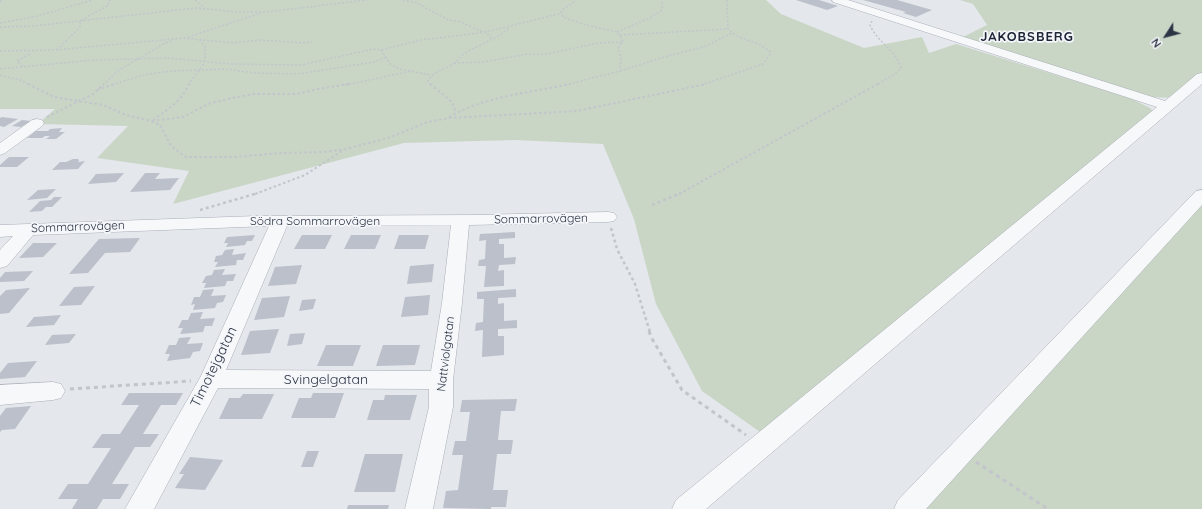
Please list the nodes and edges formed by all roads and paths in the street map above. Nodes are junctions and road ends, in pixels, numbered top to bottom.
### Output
1 (92, 0) edge
2 (111, 0) edge
3 (195, 0) edge
4 (367, 0) edge
5 (403, 0) edge
6 (576, 0) edge
7 (662, 0) edge
8 (727, 0) edge
9 (837, 0) edge
10 (206, 8) junction
11 (266, 12) junction
12 (562, 13) junction
13 (877, 13) junction
14 (80, 21) junction
15 (0, 23) edge
16 (510, 26) junction
17 (0, 27) edge
18 (728, 29) junction
19 (486, 32) junction
20 (617, 32) junction
21 (732, 33) junction
22 (197, 35) junction
23 (620, 35) junction
24 (183, 38) junction
25 (199, 39) junction
26 (492, 39) junction
27 (312, 42) dead end
28 (622, 42) junction
29 (56, 50) junction
30 (381, 50) junction
31 (0, 52) edge
32 (29, 52) junction
33 (386, 57) junction
34 (140, 59) junction
35 (205, 60) junction
36 (454, 63) junction
37 (23, 66) junction
38 (0, 69) edge
39 (200, 70) junction
40 (412, 71) junction
41 (620, 71) junction
42 (0, 75) edge
43 (431, 75) junction
44 (1202, 77) edge
45 (97, 90) junction
46 (79, 101) junction
47 (1168, 106) junction
48 (456, 113) junction
49 (449, 118) junction
50 (151, 121) junction
51 (36, 123) joint
52 (346, 149) junction
53 (0, 150) edge
54 (1202, 195) edge
55 (652, 205) dead end
56 (197, 211) dead end
57 (608, 218) joint
58 (468, 220) junction
59 (280, 221) junction
60 (156, 224) joint
61 (29, 229) junction
62 (0, 231) edge
63 (0, 262) edge
64 (211, 380) junction
65 (441, 380) junction
66 (53, 390) joint
67 (0, 395) edge
68 (762, 446) junction
69 (961, 452) junction
70 (139, 509) edge
71 (419, 509) edge
72 (686, 509) edge
73 (908, 509) edge
74 (1048, 509) edge

1 - 15 path
2 - 14 path
3 - 10 path
4 - 11 path
5 - 19 path
6 - 12 path
7 - 20 path
8 - 18 path
9 - 13 street
10 - 11 path
10 - 14 path
11 - 22 path
12 - 16 path
12 - 20 path
13 - 47 street
13 - 55 path
14 - 17 path
14 - 29 path
16 - 19 path
16 - 26 path
18 - 21 path
18 - 23 path
19 - 26 path
19 - 30 path
20 - 23 path
21 - 41 path
21 - 49 path
22 - 24 path
22 - 25 path
23 - 28 path
24 - 25 path
24 - 29 path
24 - 34 path
25 - 27 path
25 - 35 path
26 - 36 path
28 - 36 path
28 - 41 path
29 - 32 path
30 - 33 path
30 - 35 path
31 - 32 path
32 - 37 path
33 - 39 path
33 - 40 path
34 - 35 path
34 - 37 path
34 - 45 path
35 - 39 path
36 - 43 path
37 - 38 path
39 - 45 path
39 - 50 path
40 - 43 path
40 - 50 path
41 - 48 path
42 - 46 path
43 - 48 path
44 - 47 street
45 - 46 path
46 - 50 path
46 - 51 path
47 - 68 street
48 - 49 path
49 - 52 path
50 - 52 path
51 - 53 street
52 - 56 path
54 - 69 street
57 - 58 street, Sommarrovägen
57 - 68 path
58 - 59 street, Södra Sommarrovägen
58 - 65 street, Nattviolgatan
59 - 60 street, Södra Sommarrovägen
59 - 64 street, Timotejgatan
60 - 61 street, Sommarrovägen
61 - 62 street, Sommarrovägen
61 - 63 street
64 - 65 street, Svingelgatan
64 - 66 path
64 - 70 street, Timotejgatan
65 - 71 street, Nattviolgatan
66 - 67 street
68 - 72 street
69 - 73 street
69 - 74 path

